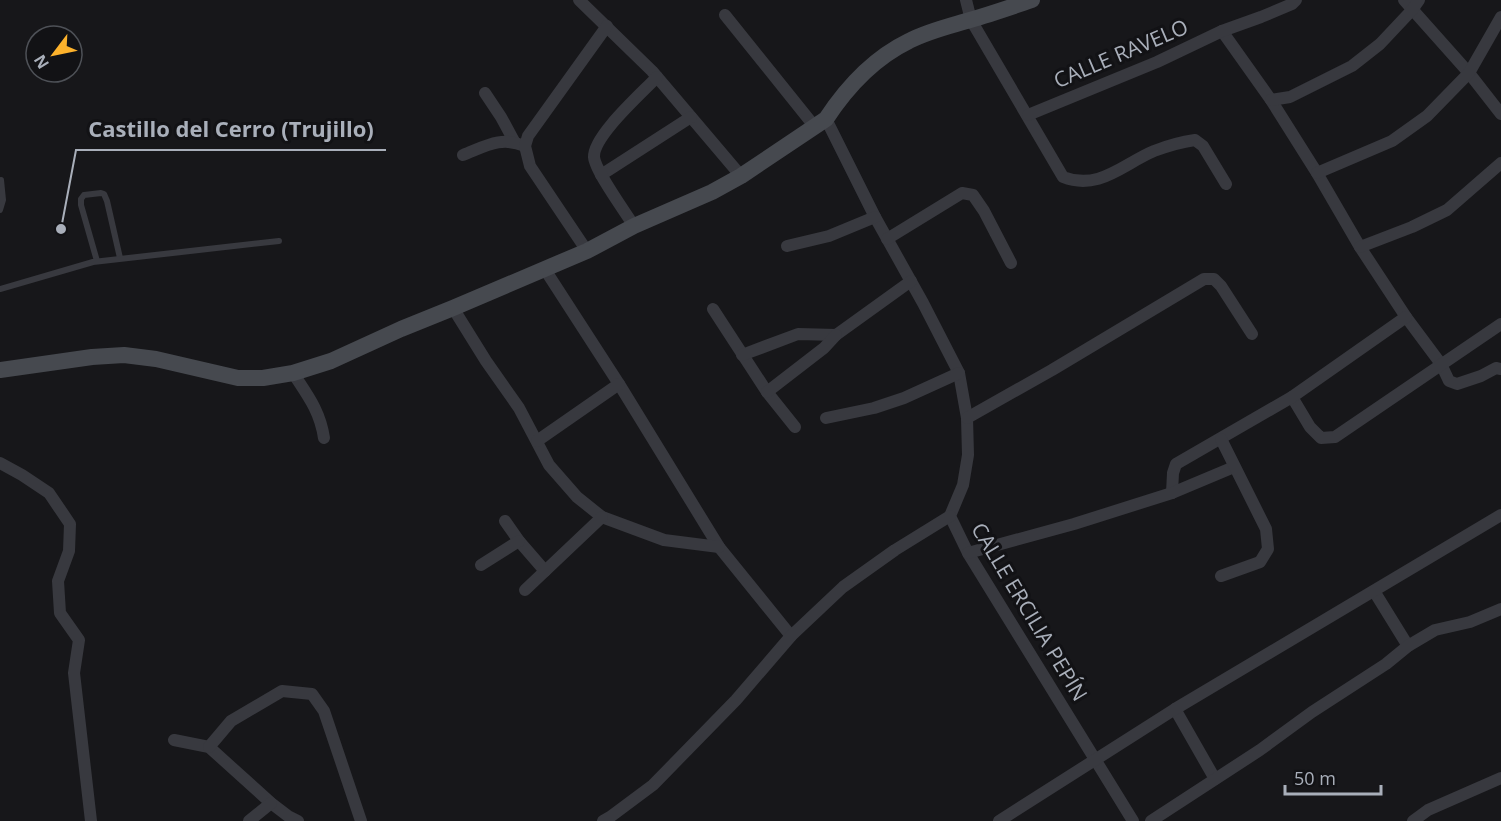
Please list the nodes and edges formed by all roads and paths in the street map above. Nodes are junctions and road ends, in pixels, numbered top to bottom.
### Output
1 (579, 0) edge
2 (966, 0) edge
3 (1032, 0) edge
4 (1296, 0) edge
5 (1412, 3) edge
6 (725, 15) dead end
7 (1501, 17) edge
8 (971, 20) junction
9 (607, 26) junction
10 (1222, 31) junction
11 (1468, 73) junction
12 (657, 77) junction
13 (485, 93) dead end
14 (1271, 100) junction
15 (1501, 114) edge
16 (1028, 115) junction
17 (691, 117) junction
18 (820, 123) junction
19 (520, 144) junction
20 (464, 155) dead end
21 (1501, 162) edge
22 (1317, 173) junction
23 (602, 175) junction
24 (741, 176) junction
25 (1, 180) edge
26 (1226, 184) dead end
27 (0, 210) edge
28 (875, 217) junction
29 (634, 226) junction
30 (887, 239) junction
31 (279, 241) dead end
32 (787, 246) dead end
33 (1360, 247) junction
34 (587, 250) junction
35 (120, 258) junction
36 (97, 261) junction
37 (1011, 263) dead end
38 (544, 268) junction
39 (911, 281) junction
40 (0, 290) edge
41 (453, 308) junction
42 (713, 309) dead end
43 (1406, 317) junction
44 (1501, 324) edge
45 (1252, 334) dead end
46 (836, 335) junction
47 (742, 355) junction
48 (1441, 364) junction
49 (1501, 369) edge
50 (0, 370) edge
51 (293, 373) junction
52 (959, 374) junction
53 (619, 384) junction
54 (767, 392) junction
55 (1292, 397) junction
56 (826, 417) dead end
57 (967, 418) junction
58 (795, 427) dead end
59 (324, 438) dead end
60 (1221, 439) junction
61 (537, 441) junction
62 (0, 462) edge
63 (1234, 467) junction
64 (1172, 493) junction
65 (950, 516) junction
66 (602, 517) junction
67 (1500, 517) edge
68 (505, 521) dead end
69 (519, 541) junction
70 (719, 547) junction
71 (968, 553) junction
72 (481, 565) dead end
73 (545, 571) junction
74 (1221, 576) dead end
75 (525, 590) dead end
76 (1374, 591) junction
77 (1501, 609) edge
78 (791, 636) junction
79 (1408, 646) junction
80 (1175, 709) junction
81 (174, 740) dead end
82 (209, 747) junction
83 (1096, 760) junction
84 (1501, 778) edge
85 (1215, 779) junction
86 (271, 802) junction
87 (91, 821) edge
88 (249, 821) edge
89 (298, 821) edge
90 (361, 821) edge
91 (603, 821) edge
92 (999, 821) edge
93 (1133, 821) edge
94 (1151, 821) edge
95 (1413, 821) edge

1 - 9 street
2 - 8 street
3 - 8 street
4 - 10 street, CALLE RAVELO
5 - 11 street
5 - 14 street
6 - 18 street, CALLE ERCILIA PEPÍN
7 - 11 street
8 - 16 street
8 - 18 street
9 - 12 street
9 - 19 street
10 - 14 street
10 - 16 street, CALLE RAVELO
11 - 15 street
11 - 22 street
12 - 17 street
12 - 23 street
13 - 19 street
14 - 22 street
16 - 26 street
17 - 23 street
17 - 24 street
18 - 24 street
18 - 28 street, CALLE ERCILIA PEPÍN
19 - 20 street
19 - 34 street
21 - 33 street
22 - 33 street
23 - 29 street
24 - 29 street
25 - 27 lane
28 - 30 street, CALLE ERCILIA PEPÍN
28 - 32 street
29 - 34 street
30 - 37 street
30 - 39 street, CALLE ERCILIA PEPÍN
31 - 35 lane
33 - 43 street
34 - 38 street
35 - 36 lane
35 - 36 lane
36 - 40 lane
38 - 41 street
38 - 53 street
39 - 46 street
39 - 52 street, CALLE ERCILIA PEPÍN
41 - 51 street
41 - 61 street
42 - 47 street
43 - 48 street
43 - 55 street
44 - 48 street
45 - 57 street
46 - 47 street
46 - 54 street
47 - 54 street
48 - 49 street
48 - 55 street
50 - 51 street
51 - 59 street
52 - 56 street
52 - 57 street, CALLE ERCILIA PEPÍN
53 - 61 street
53 - 70 street
54 - 58 street
55 - 60 street
57 - 65 street, CALLE ERCILIA PEPÍN
60 - 63 street
60 - 64 street
61 - 66 street
62 - 87 street
63 - 64 street
63 - 74 street
64 - 71 street
65 - 71 street, CALLE ERCILIA PEPÍN
65 - 78 street
66 - 70 street
66 - 73 street
67 - 76 street
68 - 69 street
69 - 72 street
69 - 73 street
70 - 78 street
71 - 83 street, CALLE ERCILIA PEPÍN
73 - 75 street
76 - 79 street
76 - 80 street
77 - 79 street
78 - 91 street
79 - 85 street
80 - 83 street
80 - 85 street
81 - 82 street
82 - 86 street
82 - 90 street
83 - 92 street
83 - 93 street, CALLE ERCILIA PEPÍN
84 - 95 street
85 - 94 street
86 - 88 street
86 - 89 street

